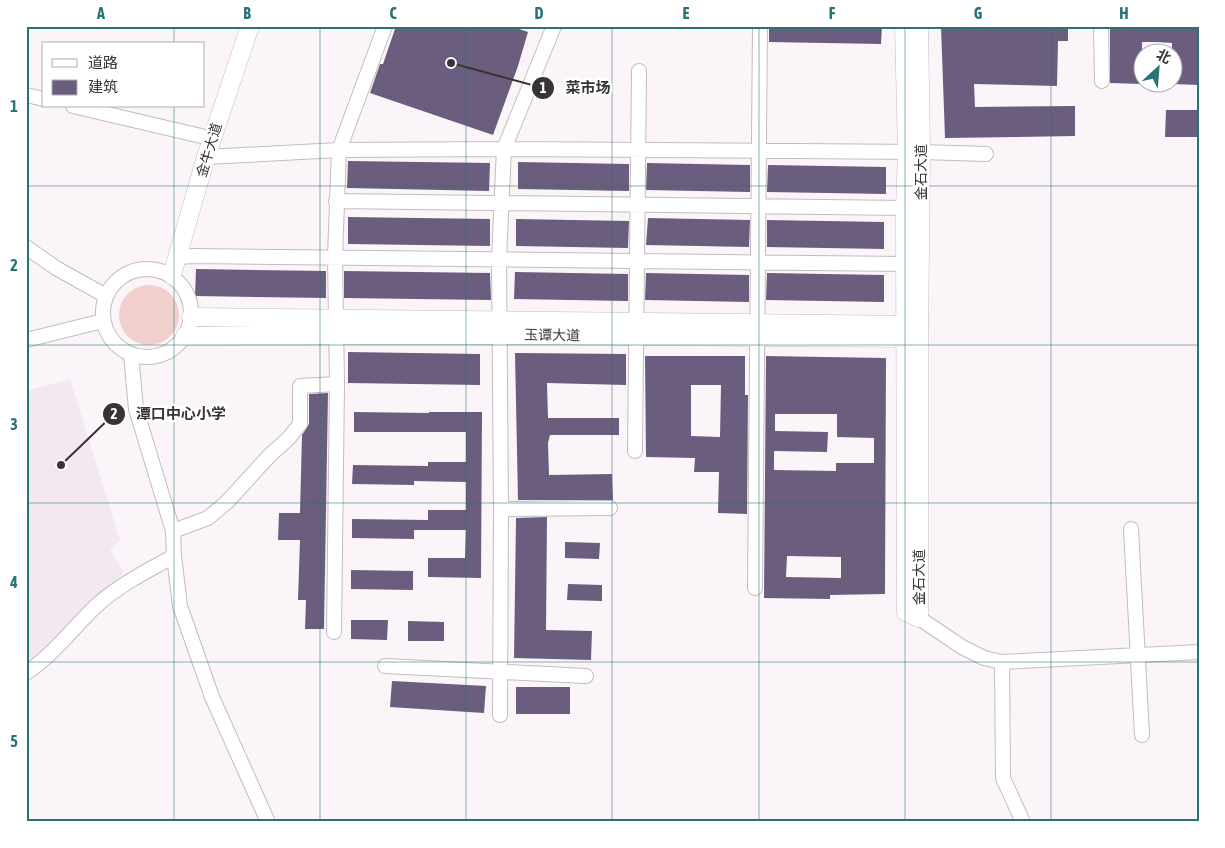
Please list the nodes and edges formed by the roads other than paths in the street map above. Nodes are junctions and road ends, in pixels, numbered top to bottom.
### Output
1 (240, 26) edge
2 (250, 26) edge
3 (384, 26) edge
4 (554, 26) edge
5 (760, 26) edge
6 (904, 26) edge
7 (919, 26) edge
8 (1101, 26) edge
9 (639, 71) dead end
10 (1102, 81) dead end
11 (26, 95) edge
12 (42, 99) edge
13 (82, 108) edge
14 (201, 136) junction
15 (504, 149) junction
16 (338, 150) junction
17 (638, 150) junction
18 (759, 150) junction
19 (914, 153) junction
20 (986, 154) dead end
21 (206, 157) junction
22 (336, 201) junction
23 (501, 203) junction
24 (637, 203) junction
25 (758, 205) junction
26 (905, 208) junction
27 (26, 247) edge
28 (177, 257) junction
29 (335, 257) junction
30 (499, 258) junction
31 (637, 260) junction
32 (758, 261) junction
33 (905, 264) junction
34 (167, 273) junction
35 (106, 296) junction
36 (192, 318) junction
37 (103, 321) junction
38 (336, 327) junction
39 (499, 327) junction
40 (636, 329) junction
41 (757, 329) junction
42 (912, 332) junction
43 (185, 336) junction
44 (26, 340) edge
45 (131, 354) junction
46 (337, 384) junction
47 (635, 451) dead end
48 (610, 508) dead end
49 (501, 509) junction
50 (1131, 529) dead end
51 (173, 531) junction
52 (174, 556) junction
53 (755, 588) dead end
54 (920, 618) joint
55 (334, 632) dead end
56 (1199, 652) edge
57 (1138, 654) junction
58 (1002, 662) junction
59 (385, 666) dead end
60 (500, 672) junction
61 (26, 673) edge
62 (586, 676) dead end
63 (500, 715) dead end
64 (1142, 735) dead end
65 (268, 822) edge
66 (1023, 822) edge

1 - 14 main road, 金牛大道
2 - 21 main road, 金牛大道
3 - 16 street
4 - 15 street
5 - 18 street
6 - 19 main road, 金石大道
7 - 19 main road, 金石大道
8 - 10 street
9 - 17 street
11 - 12 street
13 - 14 street
14 - 34 main road, 金牛大道
15 - 16 street
15 - 17 street
15 - 23 street
16 - 21 street
16 - 22 street
17 - 18 street
17 - 24 street
18 - 19 street
18 - 25 street
19 - 20 street
19 - 26 main road, 金石大道
19 - 42 main road, 金石大道
21 - 28 main road, 金牛大道
22 - 23 street
22 - 29 street
23 - 24 street
23 - 30 street
24 - 25 street
24 - 31 street
25 - 26 street
25 - 32 street
26 - 33 main road, 金石大道
27 - 35 street
28 - 29 street
28 - 34 main road, 金牛大道
29 - 30 street
29 - 38 street
30 - 31 street
30 - 39 street
31 - 32 street
31 - 40 street
32 - 33 street
32 - 41 street
33 - 42 main road, 金石大道
34 - 35 street
34 - 36 street
35 - 37 street
36 - 38 main road, 玉谭大道
36 - 43 street
37 - 44 street
37 - 45 street
38 - 39 main road, 玉谭大道
38 - 43 main road, 玉谭大道
38 - 46 street
39 - 40 main road, 玉谭大道
39 - 49 street
40 - 41 main road, 玉谭大道
40 - 47 street
41 - 42 main road, 玉谭大道
41 - 53 street
42 - 54 main road, 金石大道
43 - 45 street
45 - 51 street
46 - 51 street
46 - 55 street
48 - 49 street
49 - 60 street
50 - 57 street
51 - 52 street
52 - 61 street
52 - 65 street
54 - 58 street
56 - 57 street
57 - 58 street
57 - 64 street
58 - 66 street
59 - 60 street
60 - 62 street
60 - 63 street

